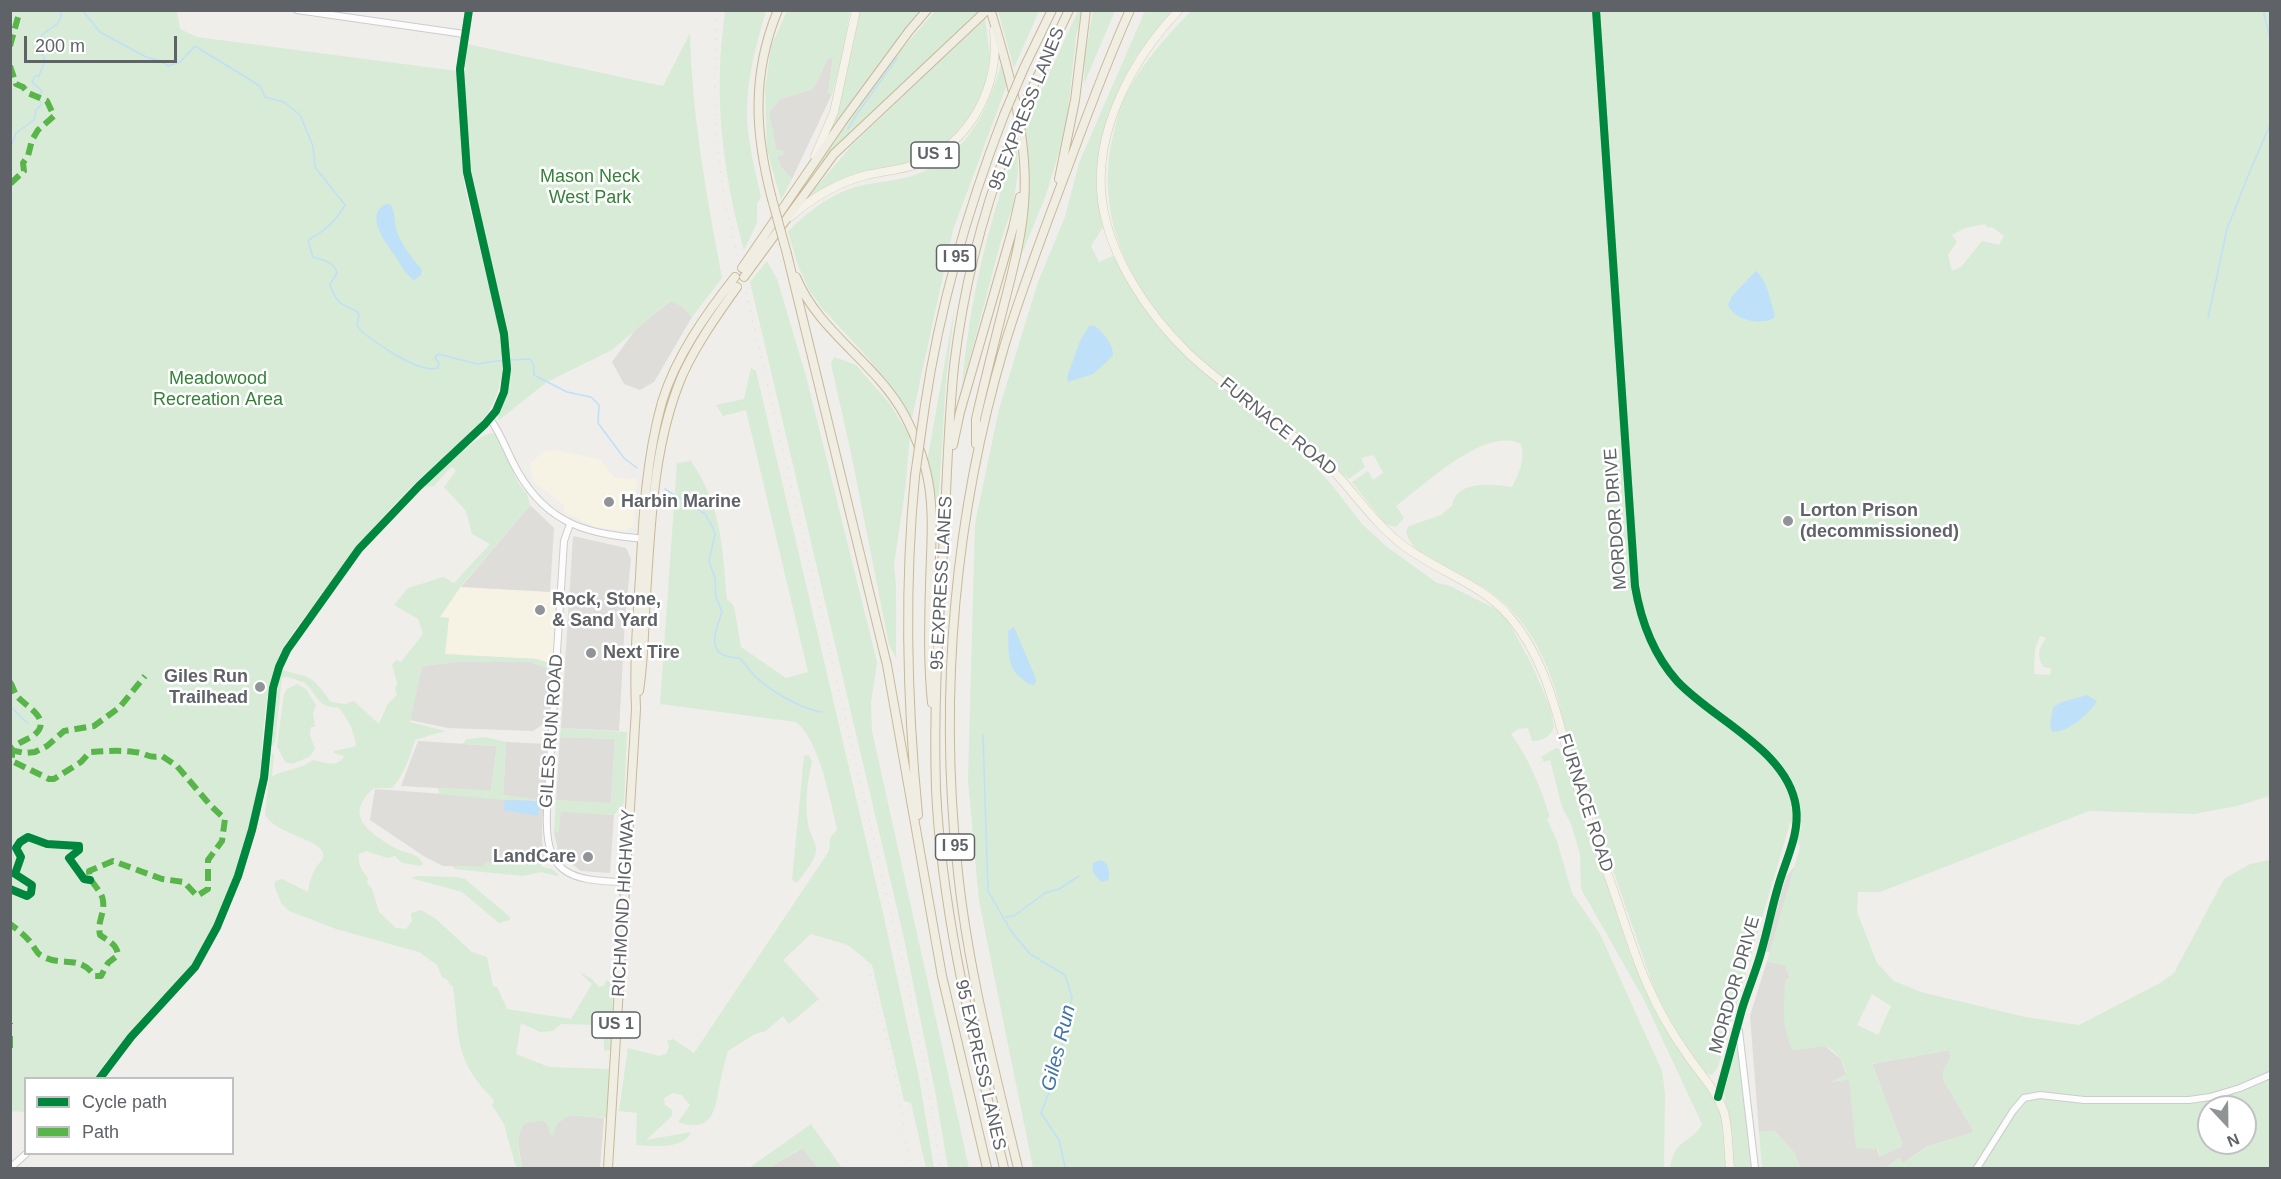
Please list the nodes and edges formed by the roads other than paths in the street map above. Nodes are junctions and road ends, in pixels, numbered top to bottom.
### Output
1 (297, 10) edge
2 (469, 10) edge
3 (778, 10) edge
4 (856, 10) edge
5 (927, 10) edge
6 (1052, 10) edge
7 (1069, 10) edge
8 (1086, 10) edge
9 (1130, 10) edge
10 (1179, 10) edge
11 (1596, 10) edge
12 (990, 12) edge
13 (465, 34) junction
14 (1023, 149) junction
15 (806, 175) junction
16 (1053, 206) junction
17 (788, 219) junction
18 (787, 254) junction
19 (740, 274) junction
20 (737, 287) dead end
21 (490, 419) junction
22 (977, 457) junction
23 (947, 480) junction
24 (570, 524) junction
25 (646, 540) junction
26 (936, 739) junction
27 (923, 867) junction
28 (625, 882) junction
29 (1738, 1028) junction
30 (2271, 1075) edge
31 (101, 1077) edge
32 (1718, 1097) junction
33 (25, 1155) edge
34 (10, 1168) edge
35 (608, 1168) edge
36 (987, 1168) edge
37 (1004, 1168) edge
38 (1018, 1168) edge
39 (1730, 1168) edge
40 (1755, 1168) edge
41 (1977, 1168) edge

1 - 13 street
2 - 13 street
3 - 18 highway, bridge
4 - 15 main road, RICHMOND HIGHWAY / US 1
5 - 15 highway
6 - 27 highway, I 95, bridge
7 - 23 highway, 95 EXPRESS LANES, bridge
8 - 16 highway
9 - 16 highway, I 95
10 - 32 main road, FURNACE ROAD
11 - 29 street, MORDOR DRIVE
12 - 14 highway
12 - 17 highway
12 - 17 main road, RICHMOND HIGHWAY / US 1
13 - 21 street
14 - 22 highway
14 - 23 highway
15 - 19 highway, RICHMOND HIGHWAY / US 1
16 - 22 highway, I 95
17 - 19 highway, RICHMOND HIGHWAY / US 1
18 - 26 highway
18 - 27 highway
19 - 25 highway, RICHMOND HIGHWAY / US 1
20 - 25 highway, RICHMOND HIGHWAY / US 1
21 - 24 street
21 - 31 street
22 - 38 highway, I 95
23 - 26 highway, 95 EXPRESS LANES
24 - 25 street
24 - 28 street, GILES RUN ROAD
25 - 28 highway, RICHMOND HIGHWAY / US 1
26 - 37 highway, 95 EXPRESS LANES
27 - 36 highway, I 95
28 - 35 highway, RICHMOND HIGHWAY / US 1
29 - 32 street, MORDOR DRIVE
29 - 40 street
30 - 41 street
32 - 39 main road, FURNACE ROAD
33 - 34 street

